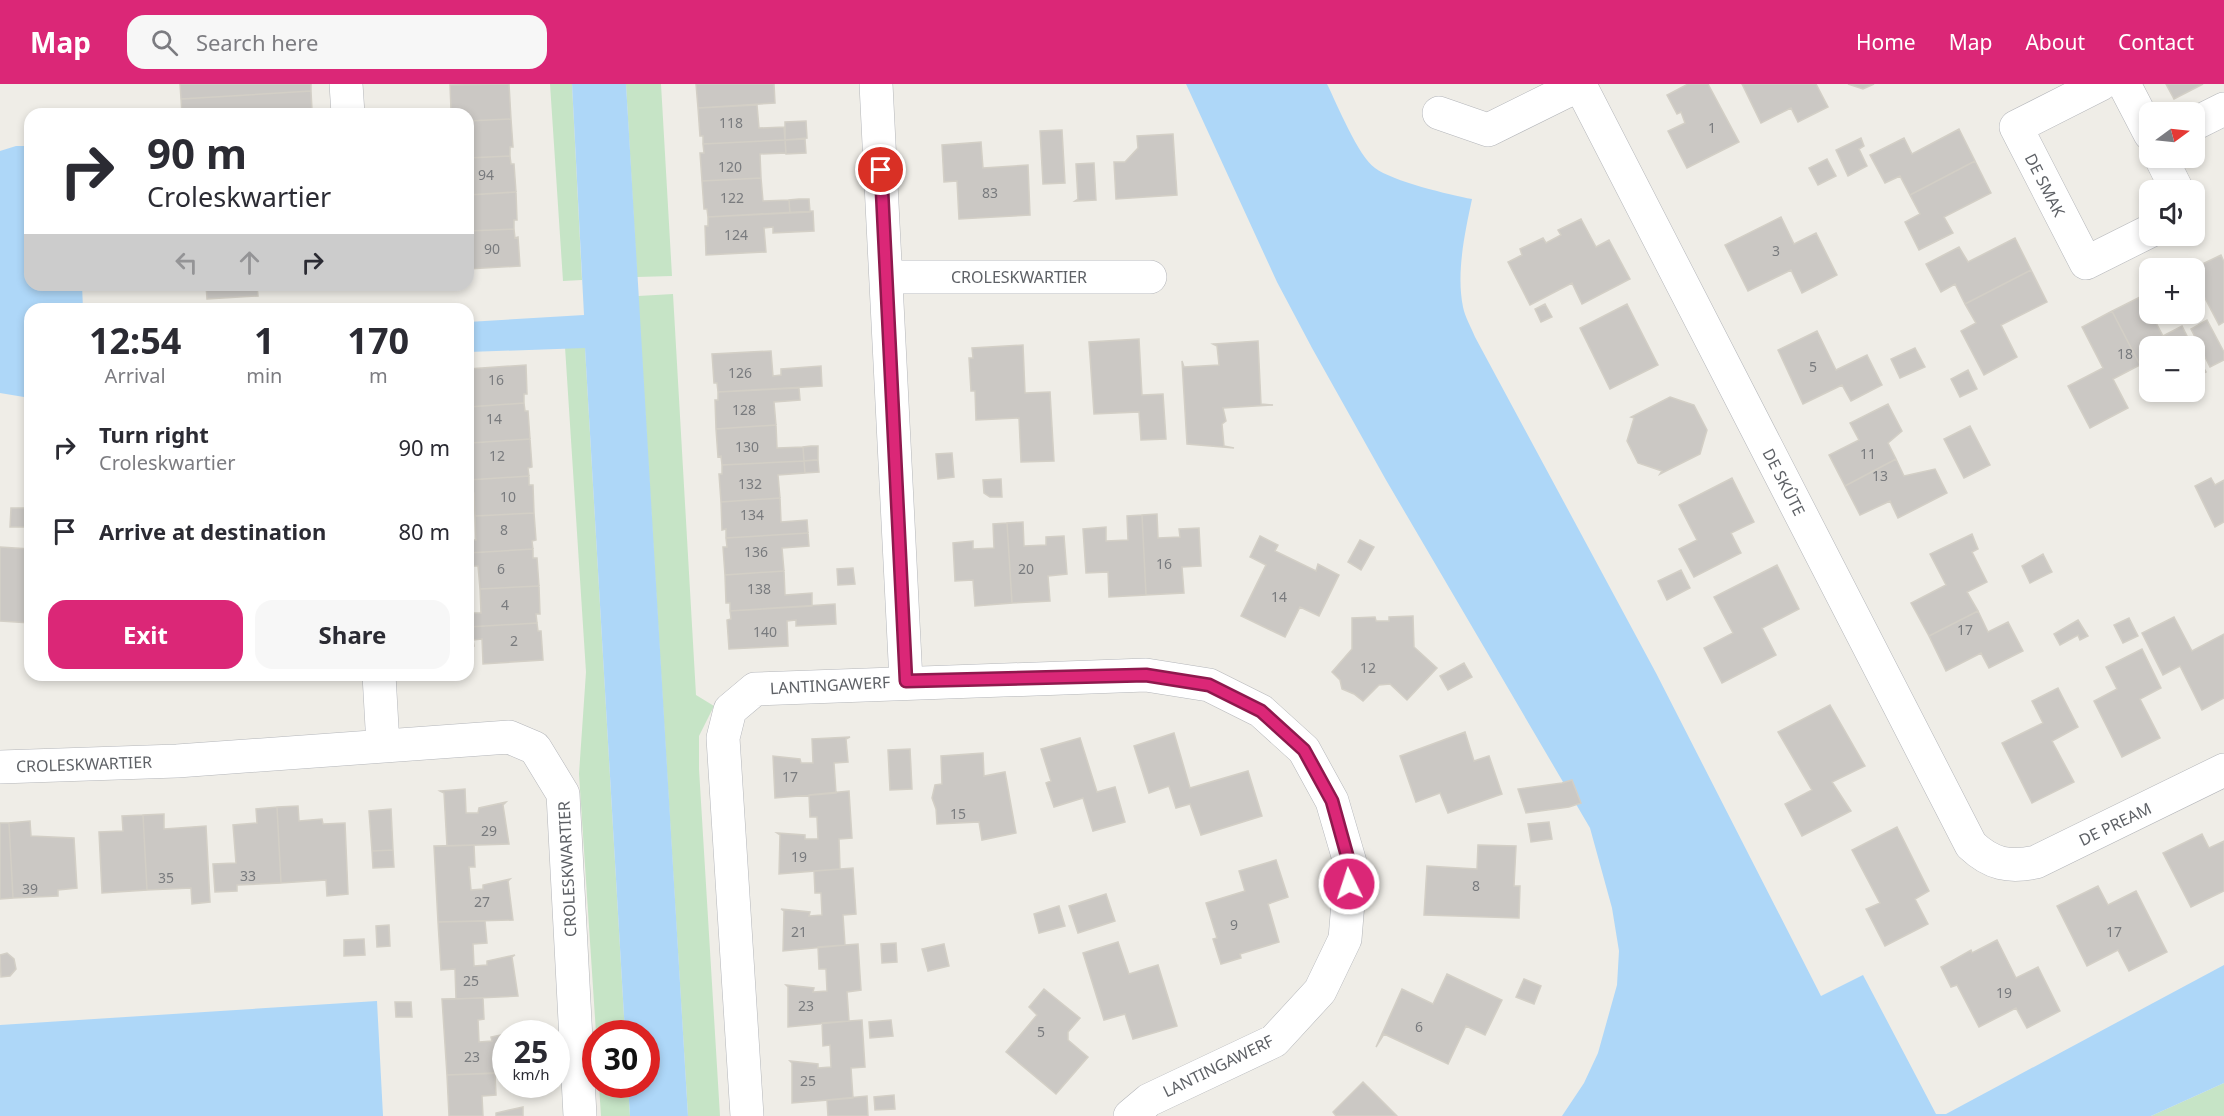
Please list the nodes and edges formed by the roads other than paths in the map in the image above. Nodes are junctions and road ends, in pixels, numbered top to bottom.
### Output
1 (346, 84) edge
2 (876, 84) edge
3 (1581, 84) edge
4 (2101, 84) edge
5 (2124, 84) edge
6 (348, 108) edge
7 (2224, 110) edge
8 (1439, 113) dead end
9 (2139, 113) edge
10 (2205, 119) edge
11 (2139, 236) edge
12 (887, 277) junction
13 (1150, 277) dead end
14 (379, 681) edge
15 (906, 681) junction
16 (383, 745) junction
17 (0, 767) edge
18 (2224, 770) edge
19 (2003, 865) joint
20 (580, 1116) edge
21 (747, 1116) edge
22 (1130, 1116) edge

1 - 6 street
2 - 12 street
3 - 8 street
3 - 19 street, DE SKÛTE
4 - 11 street, DE SMAK
5 - 9 street
7 - 10 street
12 - 13 street, CROLESKWARTIER
12 - 15 street
14 - 16 street
15 - 21 street, LANTINGAWERF
15 - 22 street, LANTINGAWERF
16 - 17 street, CROLESKWARTIER
16 - 20 street, CROLESKWARTIER
18 - 19 street, DE PREAM

